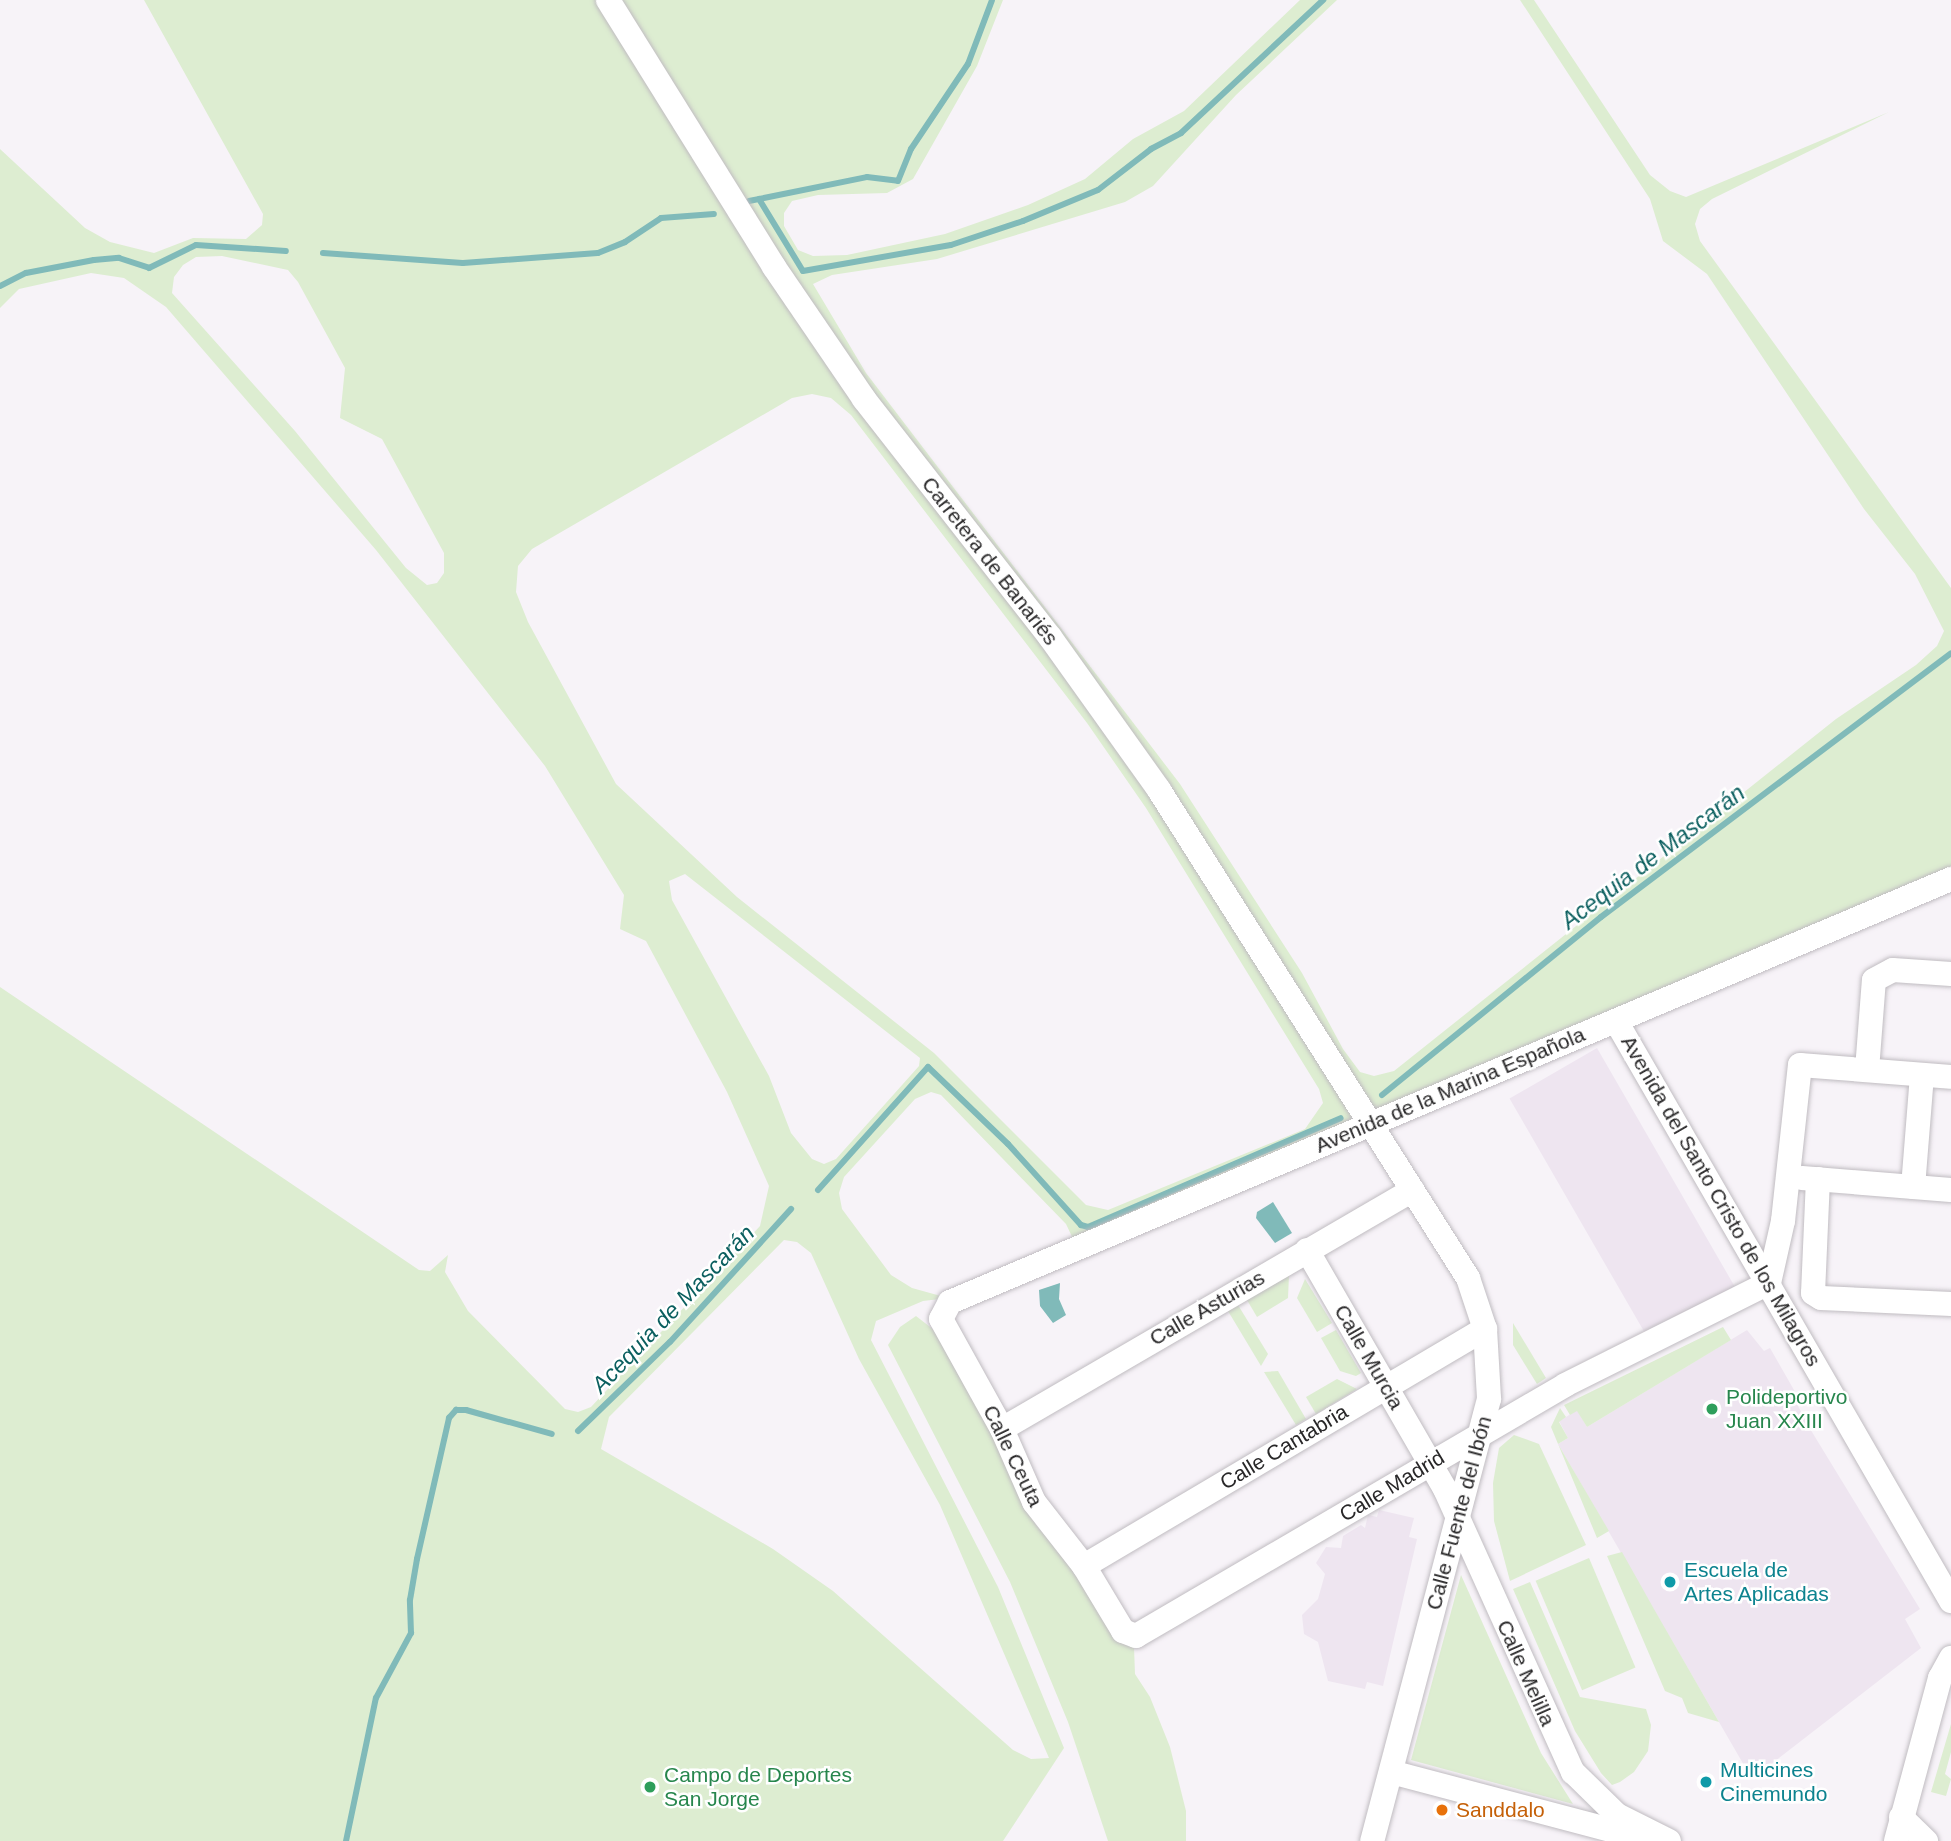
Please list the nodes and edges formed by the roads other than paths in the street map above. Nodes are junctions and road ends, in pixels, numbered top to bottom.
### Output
1 (608, 0) edge
2 (1951, 879) edge
3 (1951, 974) edge
4 (1616, 1021) junction
5 (1867, 1070) junction
6 (1922, 1075) junction
7 (1951, 1077) edge
8 (1371, 1124) junction
9 (1787, 1176) junction
10 (1818, 1179) junction
11 (1913, 1187) junction
12 (1413, 1190) junction
13 (1951, 1191) edge
14 (1307, 1250) junction
15 (1769, 1283) junction
16 (950, 1302) joint
17 (1951, 1304) edge
18 (1485, 1329) junction
19 (1385, 1387) junction
20 (1002, 1429) junction
21 (1483, 1432) junction
22 (1432, 1464) junction
23 (1458, 1518) junction
24 (1084, 1566) junction
25 (1951, 1601) edge
26 (1131, 1637) joint
27 (1951, 1658) edge
28 (1391, 1772) junction
29 (1584, 1786) junction
30 (1898, 1829) edge
31 (1580, 1833) edge
32 (1372, 1841) edge
33 (1653, 1841) edge
34 (1669, 1841) edge
35 (1926, 1841) edge

1 - 8 street, Carretera de Banariés
2 - 4 street, Avenida de la Marina Española
3 - 5 street
4 - 8 street, Avenida de la Marina Española
4 - 15 street, Avenida del Santo Cristo de los Milagros
5 - 6 street
5 - 9 street
6 - 7 street
6 - 11 street
8 - 12 street, Calle Fuente del Ibón
8 - 16 street, Avenida de la Marina Española
9 - 10 street
9 - 15 street
10 - 11 street
10 - 17 street
11 - 13 street
12 - 14 street, Calle Asturias
12 - 18 street, Calle Fuente del Ibón
14 - 19 street, Calle Murcia
14 - 20 street, Calle Asturias
15 - 21 street, Calle Madrid
15 - 25 street, Avenida del Santo Cristo de los Milagros
16 - 20 street, Calle Ceuta
18 - 19 street, Calle Cantabria
18 - 21 street, Calle Fuente del Ibón
19 - 22 street, Calle Murcia
19 - 24 street, Calle Cantabria
20 - 24 street, Calle Ceuta
21 - 22 street, Calle Madrid
21 - 23 street, Calle Fuente del Ibón
22 - 23 street, Calle Melilla
22 - 26 street, Calle Madrid
23 - 28 street, Calle Fuente del Ibón
23 - 29 street, Calle Melilla
24 - 26 street, Calle Ceuta
27 - 30 street
28 - 31 street
28 - 32 street, Calle Fuente del Ibón
29 - 31 street
29 - 34 street, Calle Melilla
30 - 35 street
31 - 33 street

